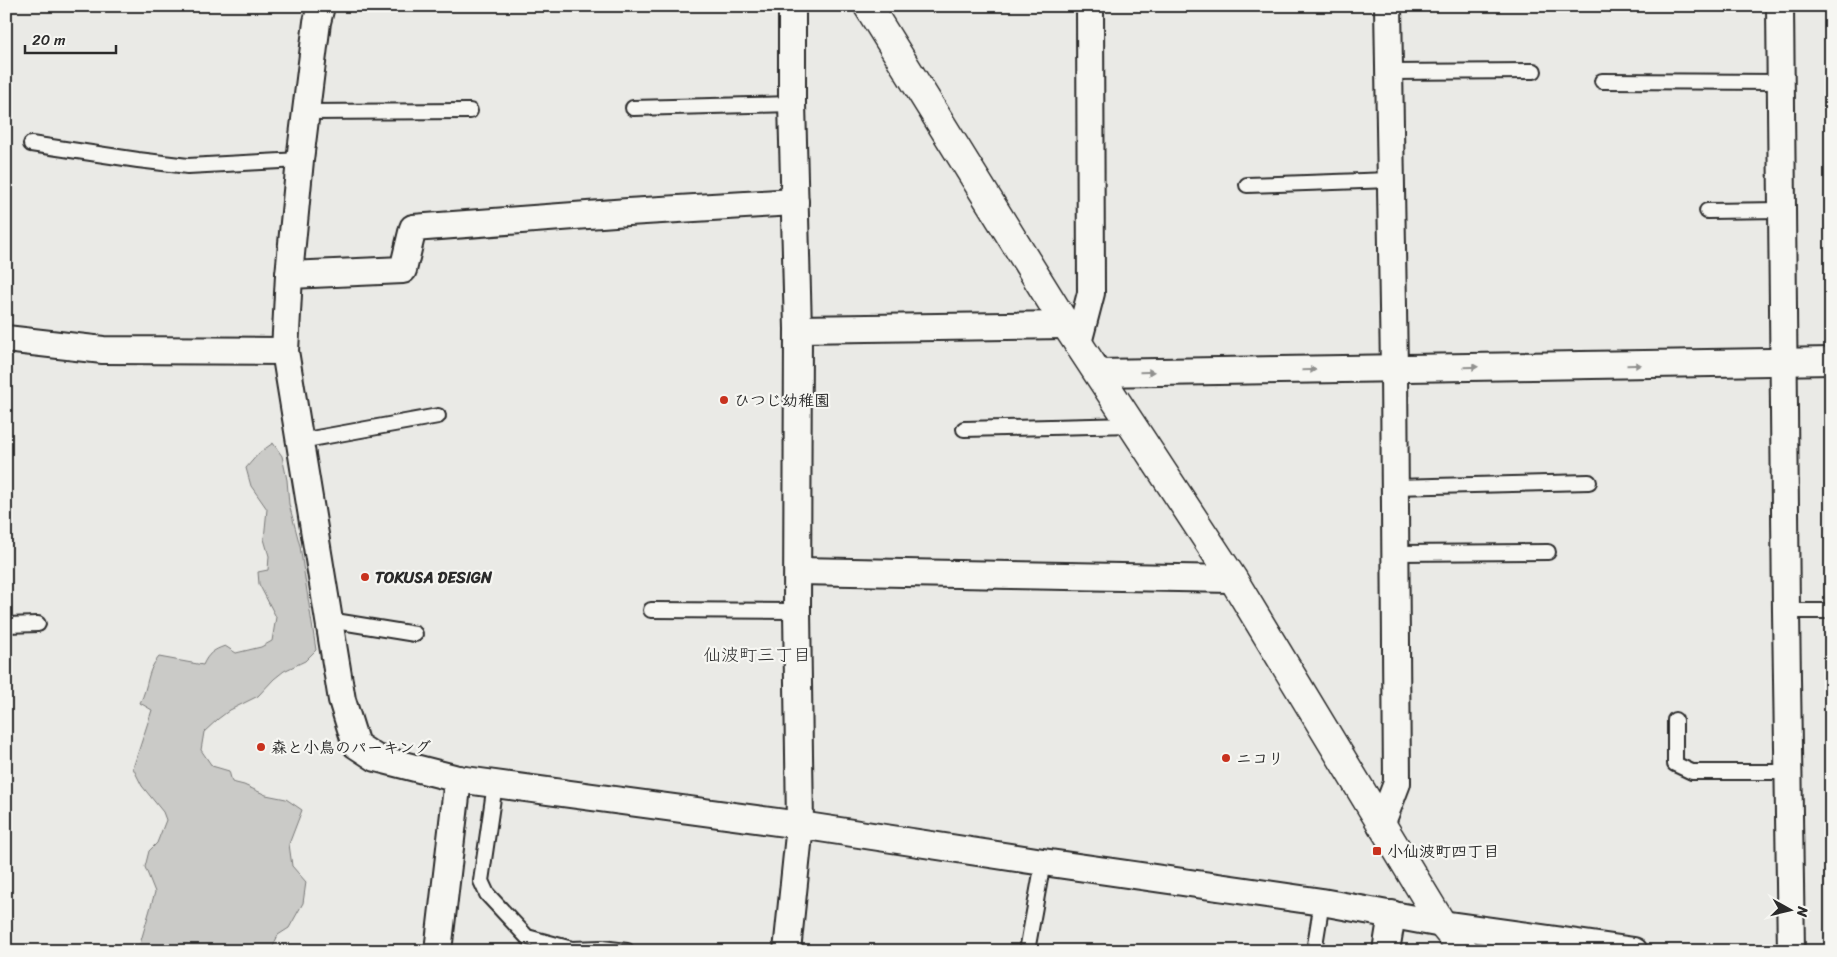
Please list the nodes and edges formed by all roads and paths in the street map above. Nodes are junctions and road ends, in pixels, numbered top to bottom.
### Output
1 (321, 6) edge
2 (792, 6) edge
3 (868, 6) edge
4 (1090, 6) edge
5 (1388, 6) edge
6 (1780, 6) edge
7 (1534, 71) dead end
8 (1388, 72) junction
9 (1602, 82) dead end
10 (1780, 82) junction
11 (792, 104) junction
12 (633, 108) dead end
13 (470, 111) dead end
14 (305, 112) junction
15 (31, 144) dead end
16 (300, 160) junction
17 (1390, 180) junction
18 (1247, 185) dead end
19 (795, 202) junction
20 (1781, 210) junction
21 (1707, 211) dead end
22 (289, 275) junction
23 (798, 329) junction
24 (1072, 334) junction
25 (6, 339) edge
26 (285, 351) junction
27 (1831, 361) edge
28 (1783, 362) junction
29 (1394, 368) junction
30 (1098, 373) junction
31 (438, 416) dead end
32 (1132, 425) junction
33 (964, 429) dead end
34 (300, 441) junction
35 (1588, 482) dead end
36 (1395, 486) junction
37 (1548, 552) dead end
38 (1396, 553) junction
39 (798, 571) junction
40 (1233, 579) junction
41 (652, 610) dead end
42 (797, 611) junction
43 (1786, 611) junction
44 (1831, 611) edge
45 (329, 620) junction
46 (38, 624) dead end
47 (6, 625) edge
48 (415, 634) dead end
49 (1675, 720) dead end
50 (1788, 772) junction
51 (458, 779) junction
52 (495, 784) junction
53 (800, 825) junction
54 (1380, 825) junction
55 (1043, 862) junction
56 (1322, 902) junction
57 (1392, 914) junction
58 (1442, 924) junction
59 (438, 951) edge
60 (626, 951) edge
61 (787, 951) edge
62 (1026, 951) edge
63 (1314, 951) edge
64 (1386, 951) edge
65 (1464, 951) edge
66 (1634, 951) edge
67 (1791, 951) edge

1 - 14 street
2 - 11 street
3 - 24 street
4 - 24 street
5 - 8 street
6 - 10 street
7 - 8 lane
8 - 17 street
9 - 10 lane
10 - 20 street
11 - 12 lane
11 - 19 street
13 - 14 lane
14 - 16 street
15 - 16 lane
16 - 22 street
17 - 18 lane
17 - 29 street
19 - 22 street
19 - 23 street
20 - 21 lane
20 - 28 street
22 - 26 street
23 - 24 street
23 - 39 street
24 - 30 street
25 - 26 street
26 - 34 street
27 - 28 street
29 -> 28 street
28 - 43 street
30 -> 29 street
29 - 36 street
30 - 32 street
31 - 34 lane
32 - 33 lane
32 - 40 street
34 - 45 street
35 - 36 lane
36 - 38 street
37 - 38 lane
38 - 54 street
39 - 40 street
39 - 42 street
40 - 54 street
41 - 42 lane
42 - 53 street
43 - 44 lane
43 - 50 street
45 - 48 lane
45 - 51 street
46 - 47 lane
49 - 50 lane
50 - 67 street
51 - 52 street
51 - 59 street
52 - 53 street
52 - 60 lane
53 - 55 street
53 - 61 street
54 - 58 street
55 - 56 street
55 - 62 lane
56 - 57 street
56 - 63 lane
57 - 58 street
57 - 64 street
58 - 65 street
58 - 66 street

